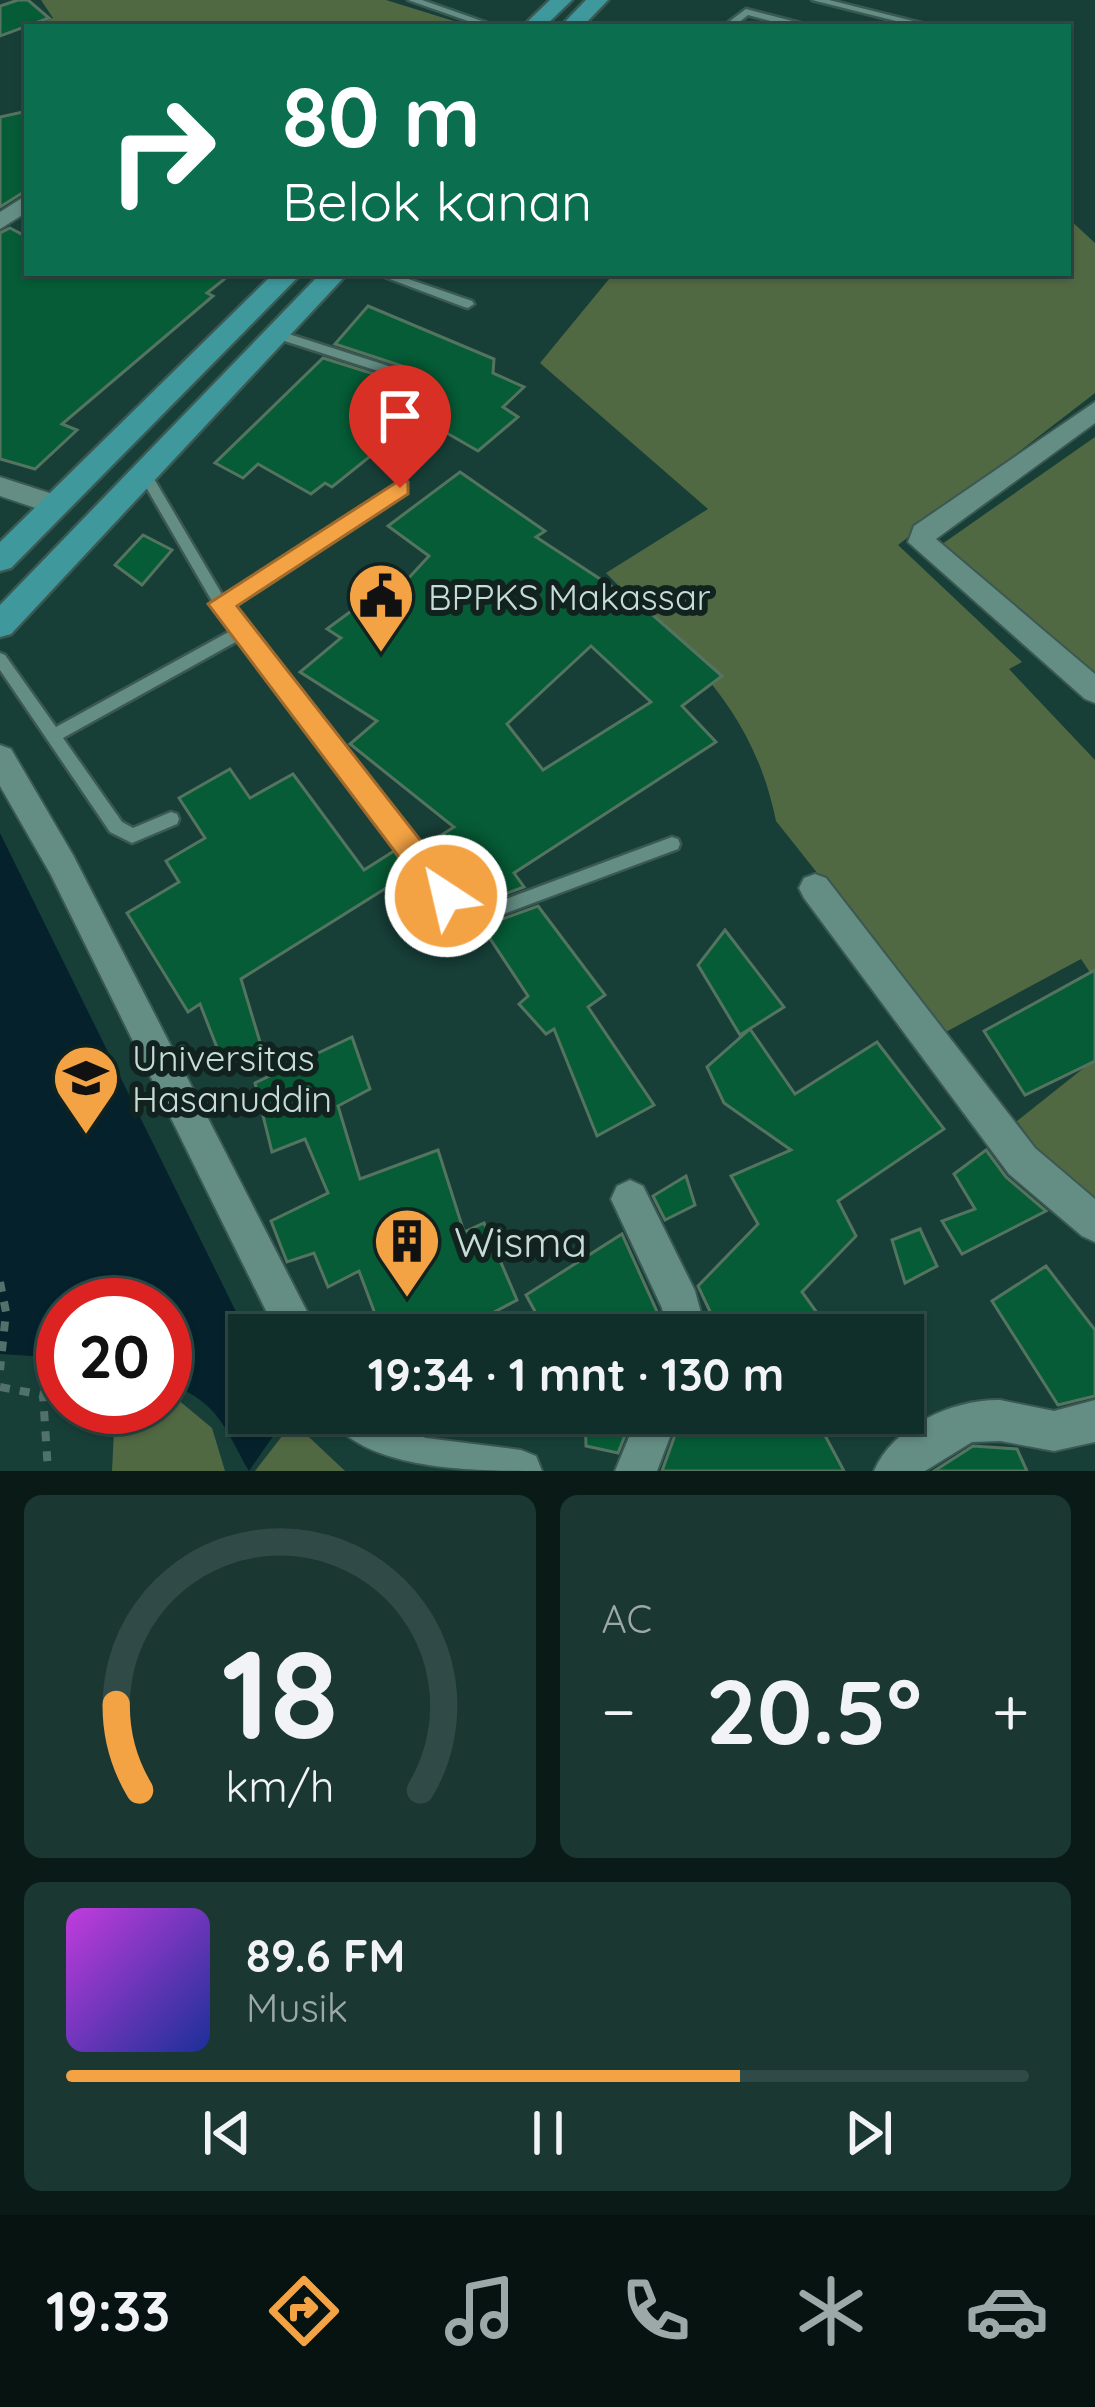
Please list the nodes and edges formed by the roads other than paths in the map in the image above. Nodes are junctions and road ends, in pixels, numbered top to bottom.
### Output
1 (413, 0) edge
2 (562, 0) edge
3 (598, 0) edge
4 (817, 0) edge
5 (485, 24) edge
6 (535, 24) edge
7 (573, 24) edge
8 (731, 24) edge
9 (793, 24) edge
10 (919, 24) edge
11 (286, 276) edge
12 (332, 276) edge
13 (389, 276) edge
14 (468, 304) dead end
15 (276, 334) junction
16 (400, 374) dead end
17 (1095, 411) edge
18 (145, 475) junction
19 (0, 486) edge
20 (400, 488) dead end
21 (56, 505) junction
22 (0, 560) edge
23 (221, 604) junction
24 (0, 625) edge
25 (241, 632) junction
26 (0, 659) edge
27 (1095, 691) edge
28 (55, 735) junction
29 (0, 758) edge
30 (171, 819) dead end
31 (672, 844) dead end
32 (815, 888) dead end
33 (630, 1199) dead end
34 (1095, 1223) edge
35 (288, 1314) edge
36 (683, 1314) edge
37 (1095, 1420) edge
38 (367, 1434) edge
39 (651, 1434) edge
40 (521, 1471) edge
41 (636, 1471) edge
42 (895, 1471) edge

1 - 5 lane
2 - 6 highway
3 - 7 highway
4 - 10 lane
8 - 9 lane
11 - 21 highway
12 - 15 highway
13 - 14 lane
15 - 16 lane
15 - 18 highway
17 - 27 street
18 - 23 lane
18 - 24 highway
19 - 21 street
20 - 23 lane
21 - 22 highway
23 - 25 lane
25 - 28 lane
25 - 31 lane
26 - 28 lane
28 - 30 lane
29 - 35 street
32 - 34 street
33 - 36 street
37 - 42 street
38 - 40 street
39 - 41 street

